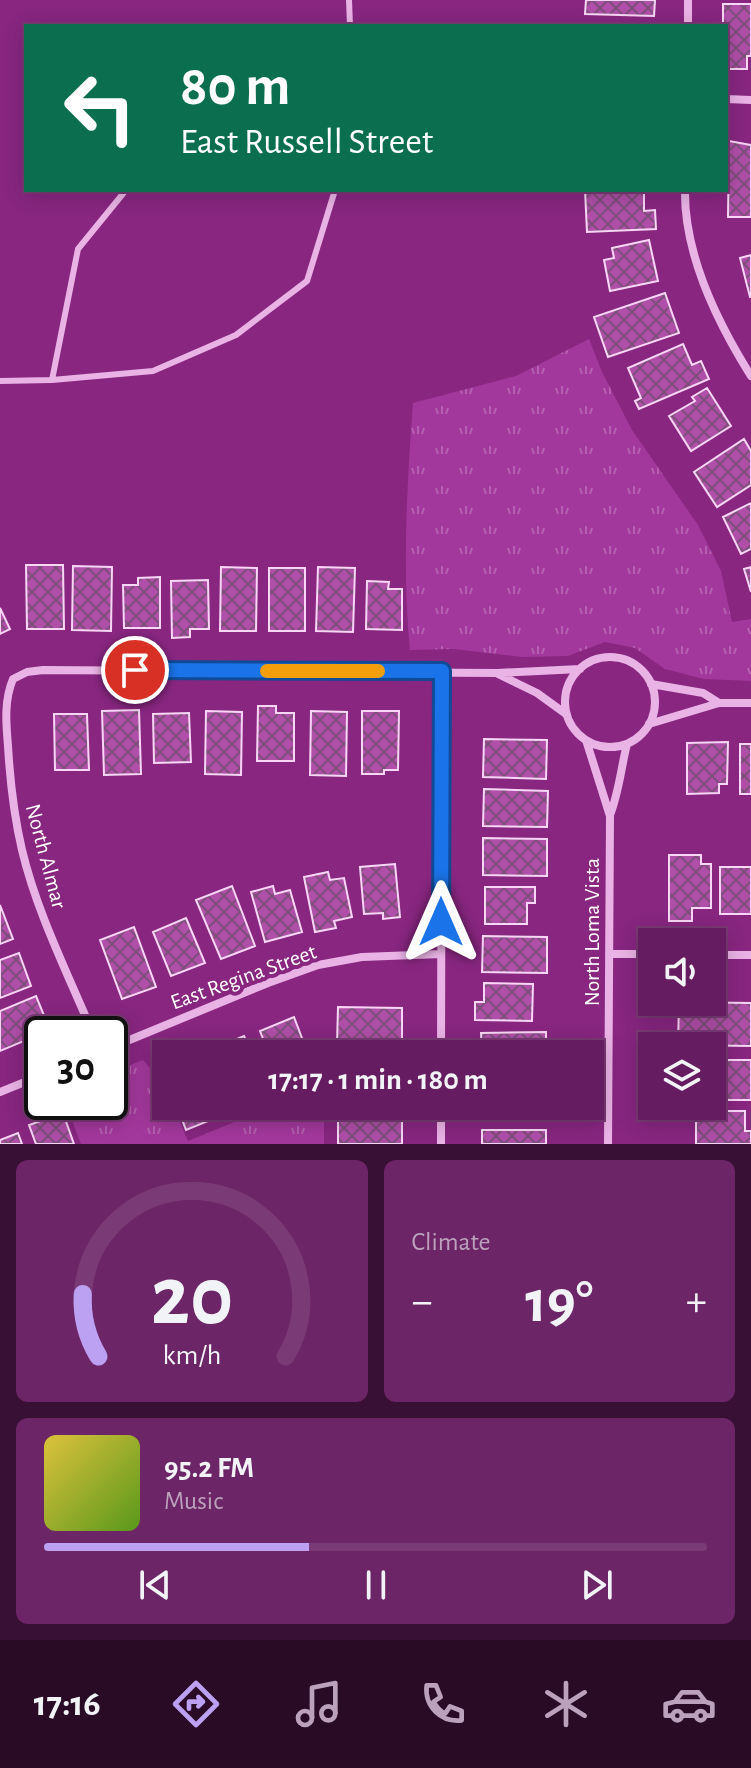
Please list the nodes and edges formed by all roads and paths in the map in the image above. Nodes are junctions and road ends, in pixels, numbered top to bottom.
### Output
1 (349, 0) edge
2 (688, 0) edge
3 (350, 24) edge
4 (688, 24) edge
5 (728, 99) edge
6 (751, 100) edge
7 (124, 192) edge
8 (334, 192) edge
9 (685, 192) edge
10 (751, 376) edge
11 (52, 380) junction
12 (0, 381) edge
13 (580, 669) junction
14 (442, 671) junction
15 (497, 673) junction
16 (651, 684) junction
17 (719, 703) junction
18 (751, 703) edge
19 (566, 714) junction
20 (649, 724) junction
21 (586, 740) junction
22 (627, 744) junction
23 (610, 816) junction
24 (441, 954) junction
25 (609, 954) junction
26 (638, 954) edge
27 (726, 955) edge
28 (751, 955) edge
29 (86, 1016) edge
30 (441, 1040) edge
31 (128, 1041) edge
32 (24, 1082) edge
33 (0, 1092) edge
34 (441, 1120) edge
35 (441, 1144) edge
36 (608, 1144) edge

1 - 3 lane
2 - 4 street
5 - 6 street
7 - 11 lane
8 - 11 lane
9 - 10 street
11 - 12 lane
13 - 15 street
13 - 16 street
13 - 19 street
14 - 15 street
14 - 24 street
14 - 29 street, North Almar
15 - 19 street
16 - 17 street
16 - 20 street
17 - 18 street
17 - 20 street
19 - 21 street
20 - 22 street
21 - 22 street
21 - 23 street, North Loma Vista
22 - 23 street, North Loma Vista
23 - 25 street, North Loma Vista
24 - 30 street
24 - 31 street, East Regina Street
25 - 26 street
25 - 36 street, North Loma Vista
27 - 28 street
32 - 33 street
34 - 35 street

